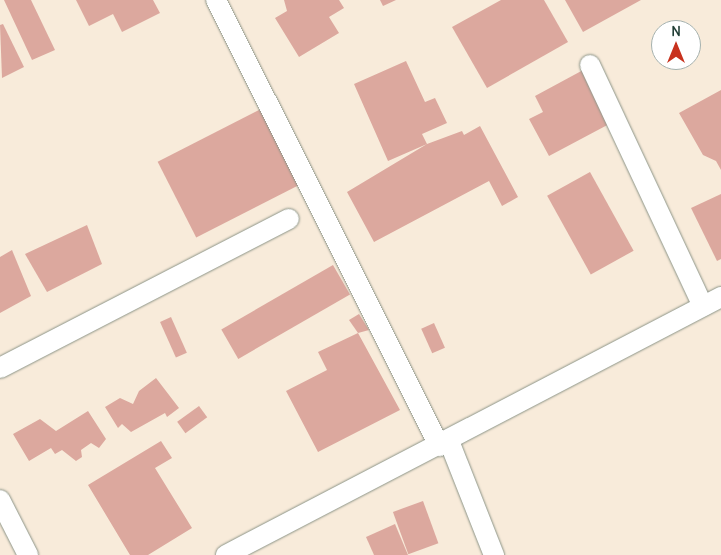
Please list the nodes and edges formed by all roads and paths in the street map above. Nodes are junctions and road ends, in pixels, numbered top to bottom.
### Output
1 (216, 0) edge
2 (590, 64) dead end
3 (289, 219) dead end
4 (712, 301) edge
5 (0, 368) edge
6 (444, 443) junction
7 (0, 500) edge
8 (28, 555) edge
9 (226, 555) edge
10 (494, 555) edge

1 - 6 street
2 - 4 street
3 - 5 street
4 - 6 street
6 - 9 street
6 - 10 street
7 - 8 street

